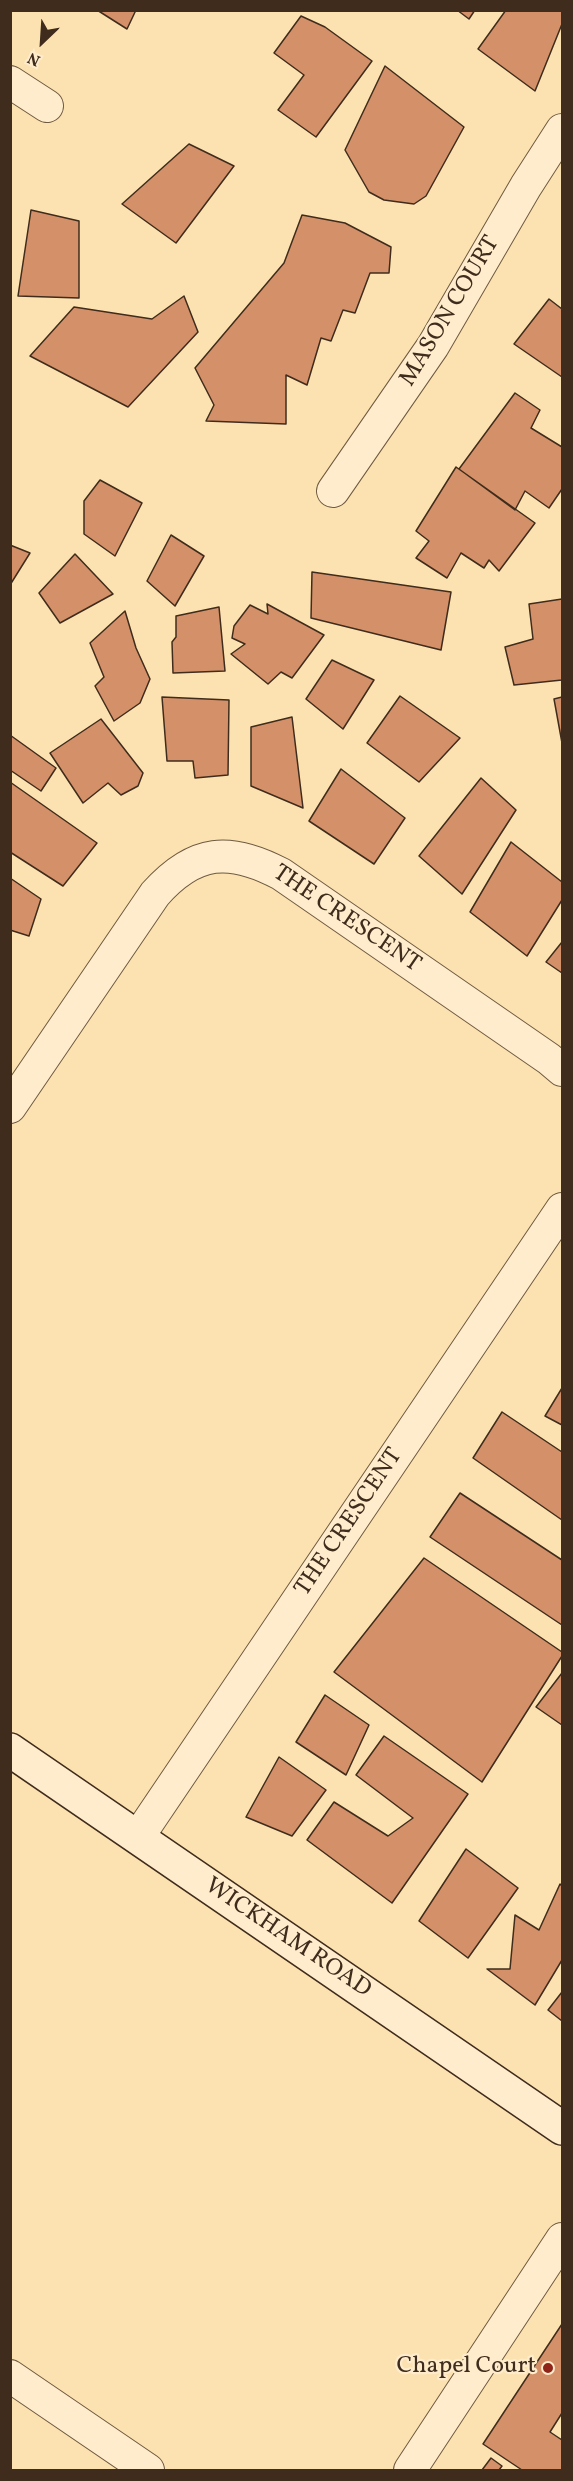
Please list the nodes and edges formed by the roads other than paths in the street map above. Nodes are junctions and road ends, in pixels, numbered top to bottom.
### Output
1 (10, 82) edge
2 (47, 106) dead end
3 (562, 130) edge
4 (333, 491) dead end
5 (562, 1071) edge
6 (10, 1107) edge
7 (562, 1209) edge
8 (10, 1750) edge
9 (138, 1837) junction
10 (562, 2128) edge
11 (562, 2239) edge
12 (10, 2376) edge
13 (148, 2470) edge
14 (410, 2470) edge

1 - 2 street
3 - 4 street, MASON COURT
5 - 6 street, THE CRESCENT
7 - 9 street, THE CRESCENT
8 - 9 main road, WICKHAM ROAD
9 - 10 main road, WICKHAM ROAD
11 - 14 street
12 - 13 street

